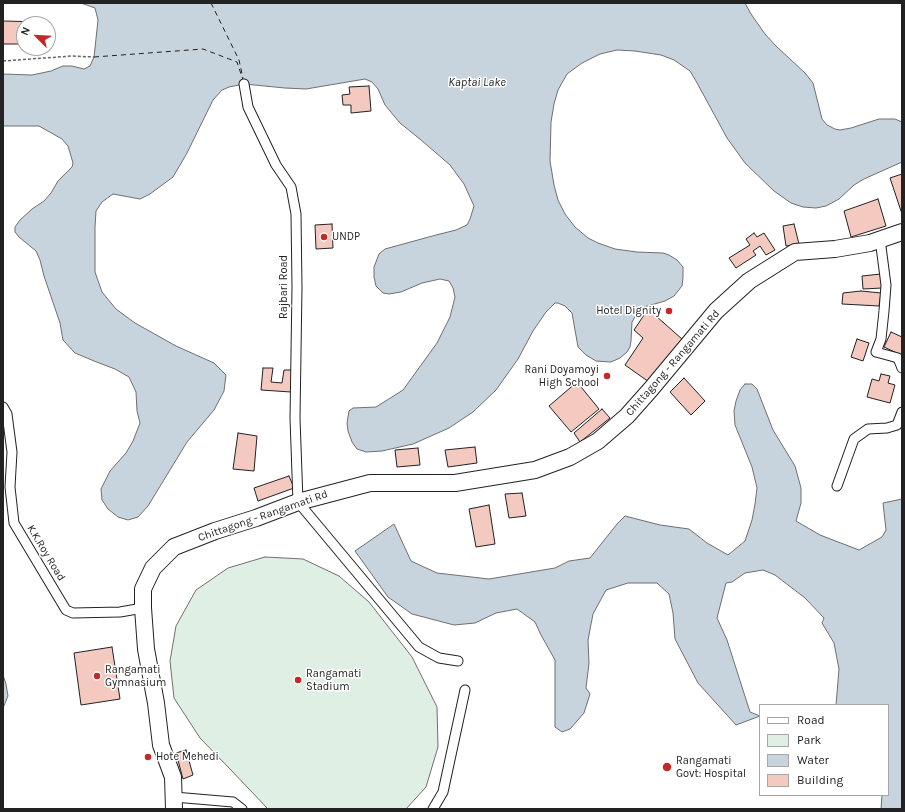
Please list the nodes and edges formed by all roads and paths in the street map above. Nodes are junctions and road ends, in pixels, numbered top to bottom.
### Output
1 (94, 57) dead end
2 (3, 60) edge
3 (244, 84) dead end
4 (902, 232) edge
5 (880, 239) junction
6 (902, 368) edge
7 (3, 407) edge
8 (902, 412) edge
9 (837, 486) dead end
10 (298, 502) junction
11 (143, 608) junction
12 (458, 661) dead end
13 (465, 690) dead end
14 (174, 803) edge
15 (242, 809) edge
16 (433, 809) edge

1 - 2 path
3 - 10 street, Rajbari Road
4 - 5 highway, Chittagong - Rangamati Rd
5 - 6 street
5 - 10 highway, Chittagong - Rangamati Rd
7 - 11 street, K.K.Roy Road
8 - 9 street
10 - 11 highway, Chittagong - Rangamati Rd
10 - 12 street
11 - 14 highway, Chittagong - Rangamati Rd
13 - 16 street
14 - 15 street

